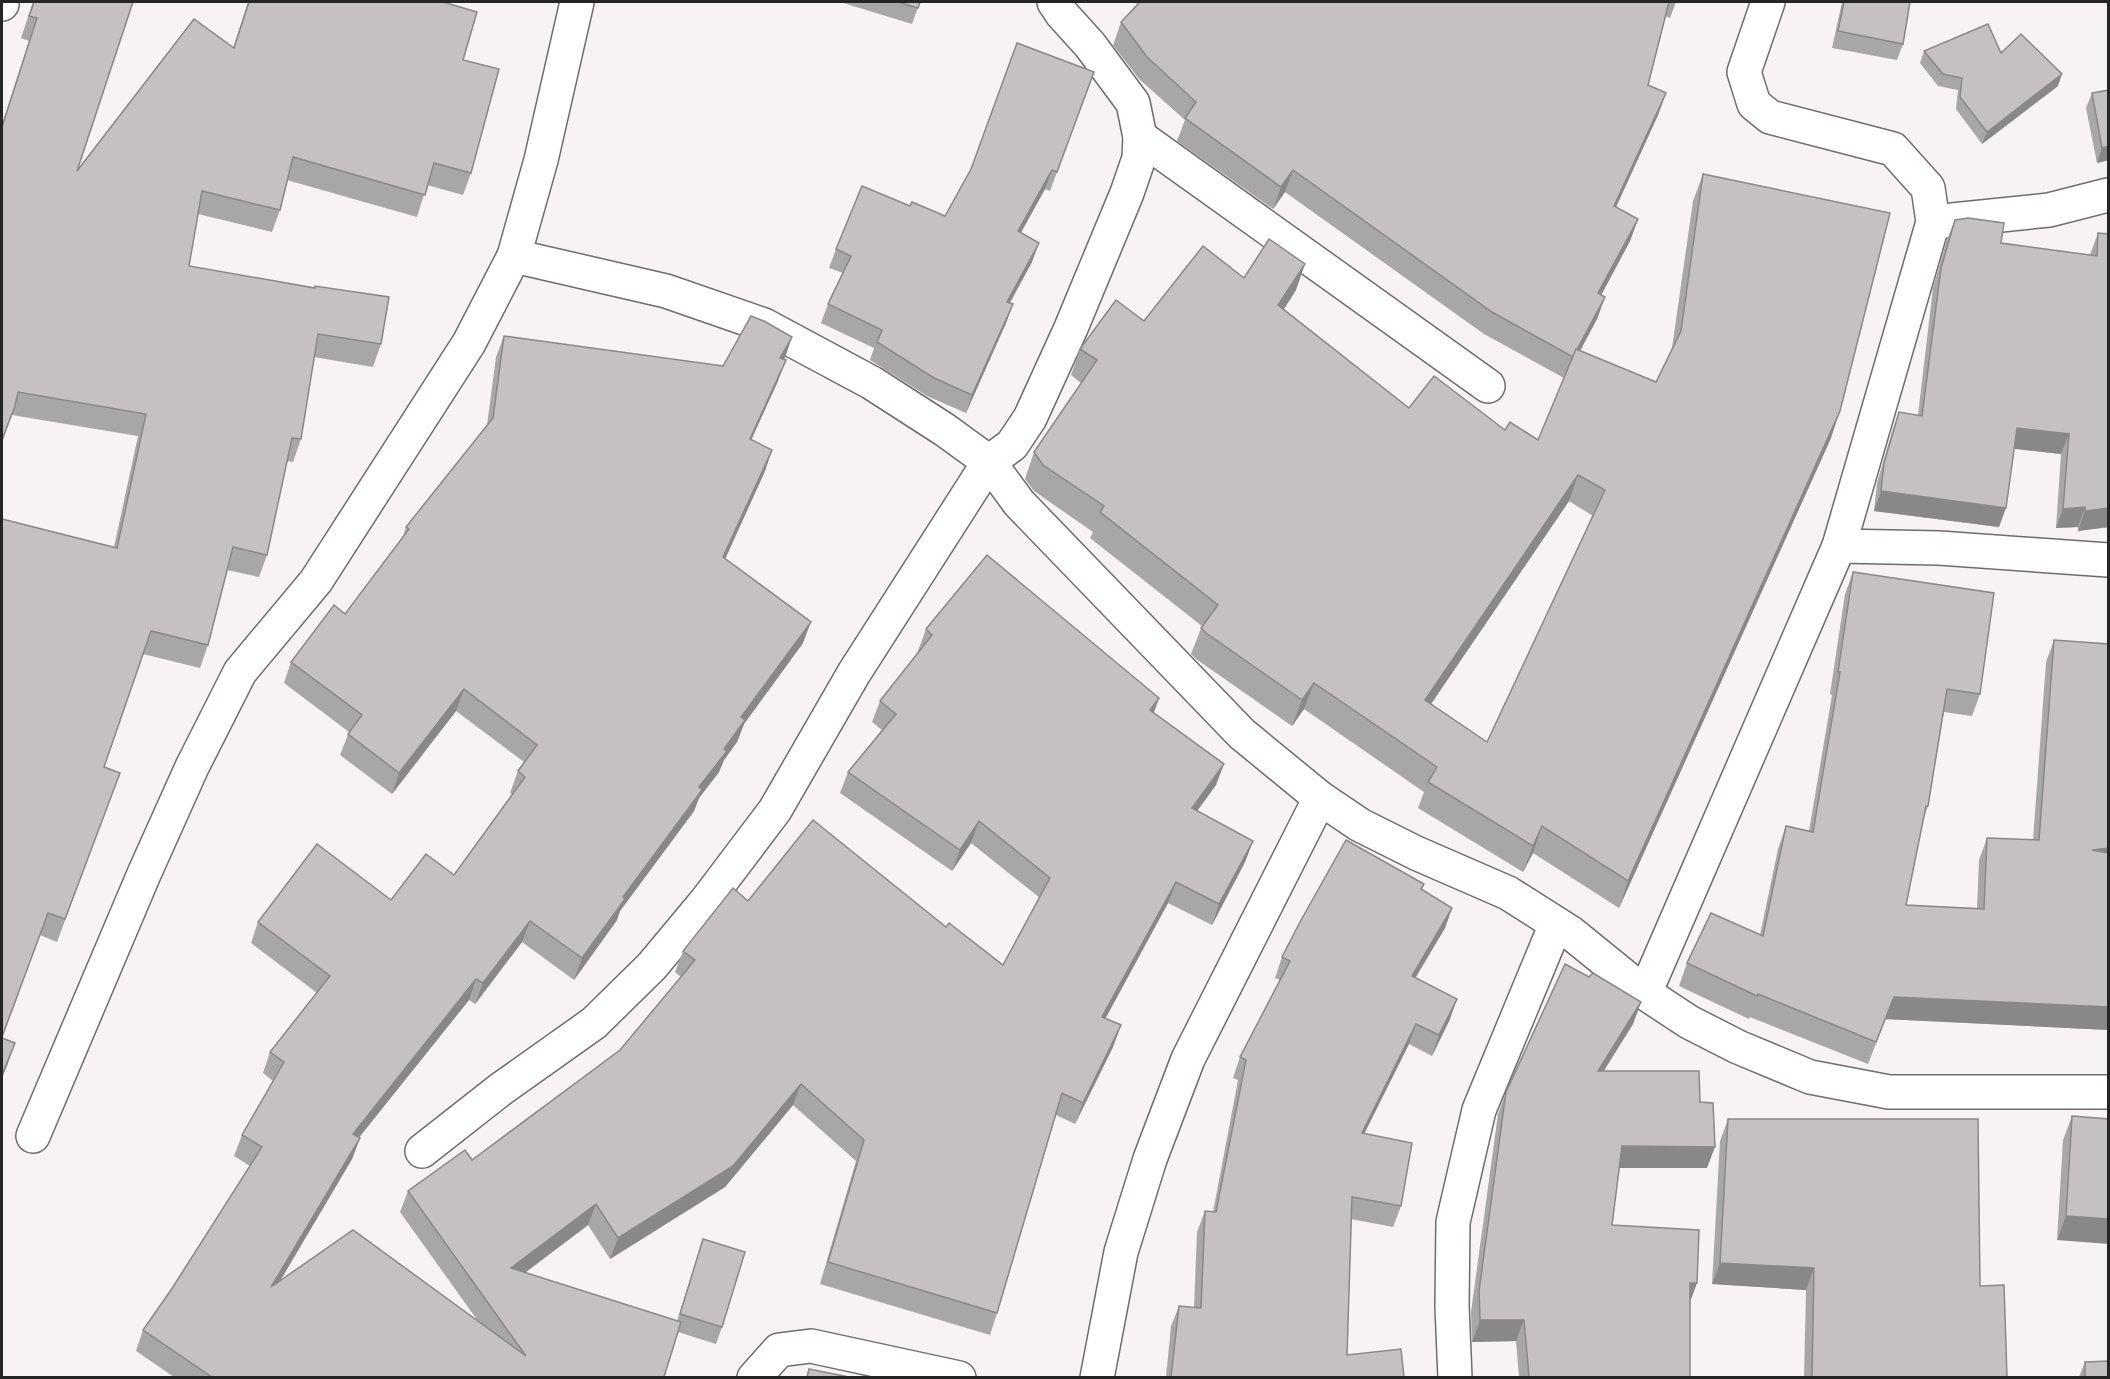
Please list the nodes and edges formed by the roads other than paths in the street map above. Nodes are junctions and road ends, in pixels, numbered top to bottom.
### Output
1 (577, 2) edge
2 (1054, 2) edge
3 (1768, 2) edge
4 (1140, 137) junction
5 (2109, 195) edge
6 (1933, 222) junction
7 (514, 256) junction
8 (1488, 386) dead end
9 (990, 462) junction
10 (1839, 546) junction
11 (2109, 560) edge
12 (1320, 798) junction
13 (1556, 924) junction
14 (1645, 993) junction
15 (2109, 1092) edge
16 (33, 1136) dead end
17 (422, 1151) dead end
18 (754, 1377) edge
19 (959, 1377) edge
20 (1097, 1377) edge
21 (1455, 1377) edge

1 - 7 street
2 - 4 street
3 - 6 street
4 - 8 street
4 - 9 street
5 - 6 street
6 - 10 street
7 - 9 street
7 - 16 street
9 - 12 street
9 - 17 street
10 - 11 street
10 - 14 street
12 - 13 street
12 - 20 street
13 - 14 street
13 - 21 street
14 - 15 street
18 - 19 street

